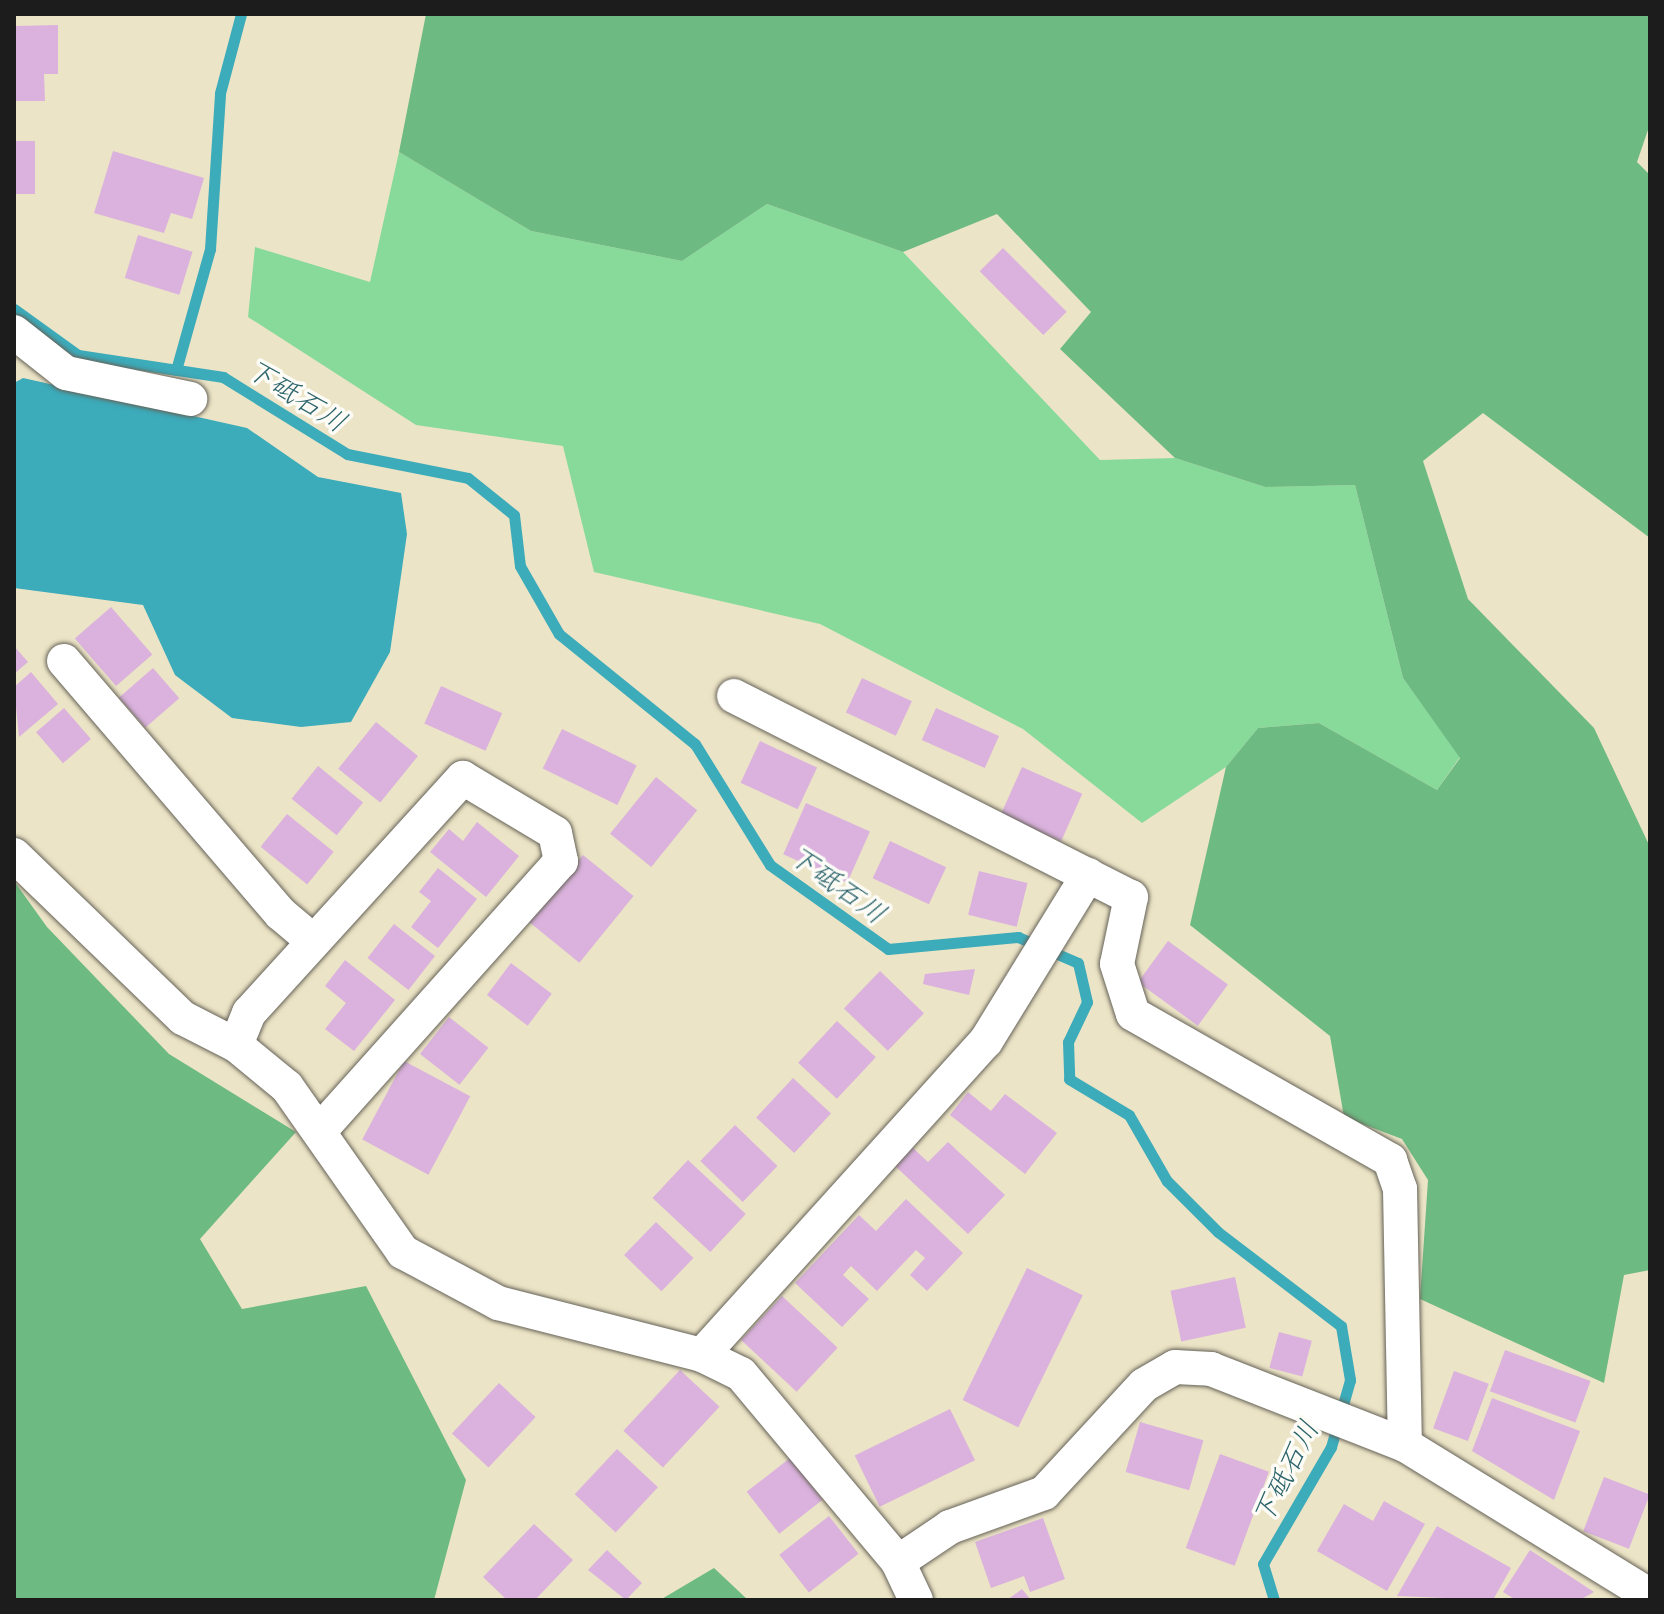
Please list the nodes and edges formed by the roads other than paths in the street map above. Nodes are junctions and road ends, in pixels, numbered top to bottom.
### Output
1 (14, 332) edge
2 (190, 399) dead end
3 (64, 661) dead end
4 (734, 696) dead end
5 (14, 855) edge
6 (1088, 875) junction
7 (313, 941) junction
8 (236, 1045) junction
9 (321, 1129) junction
10 (702, 1355) junction
11 (1405, 1445) junction
12 (898, 1562) junction
13 (1650, 1596) edge
14 (916, 1600) edge

1 - 2 street
3 - 7 street
4 - 6 street
5 - 8 street
6 - 10 street
6 - 11 street
7 - 8 street
7 - 9 street
8 - 9 street
9 - 10 street
10 - 12 street
11 - 12 street
11 - 13 street
12 - 14 street

